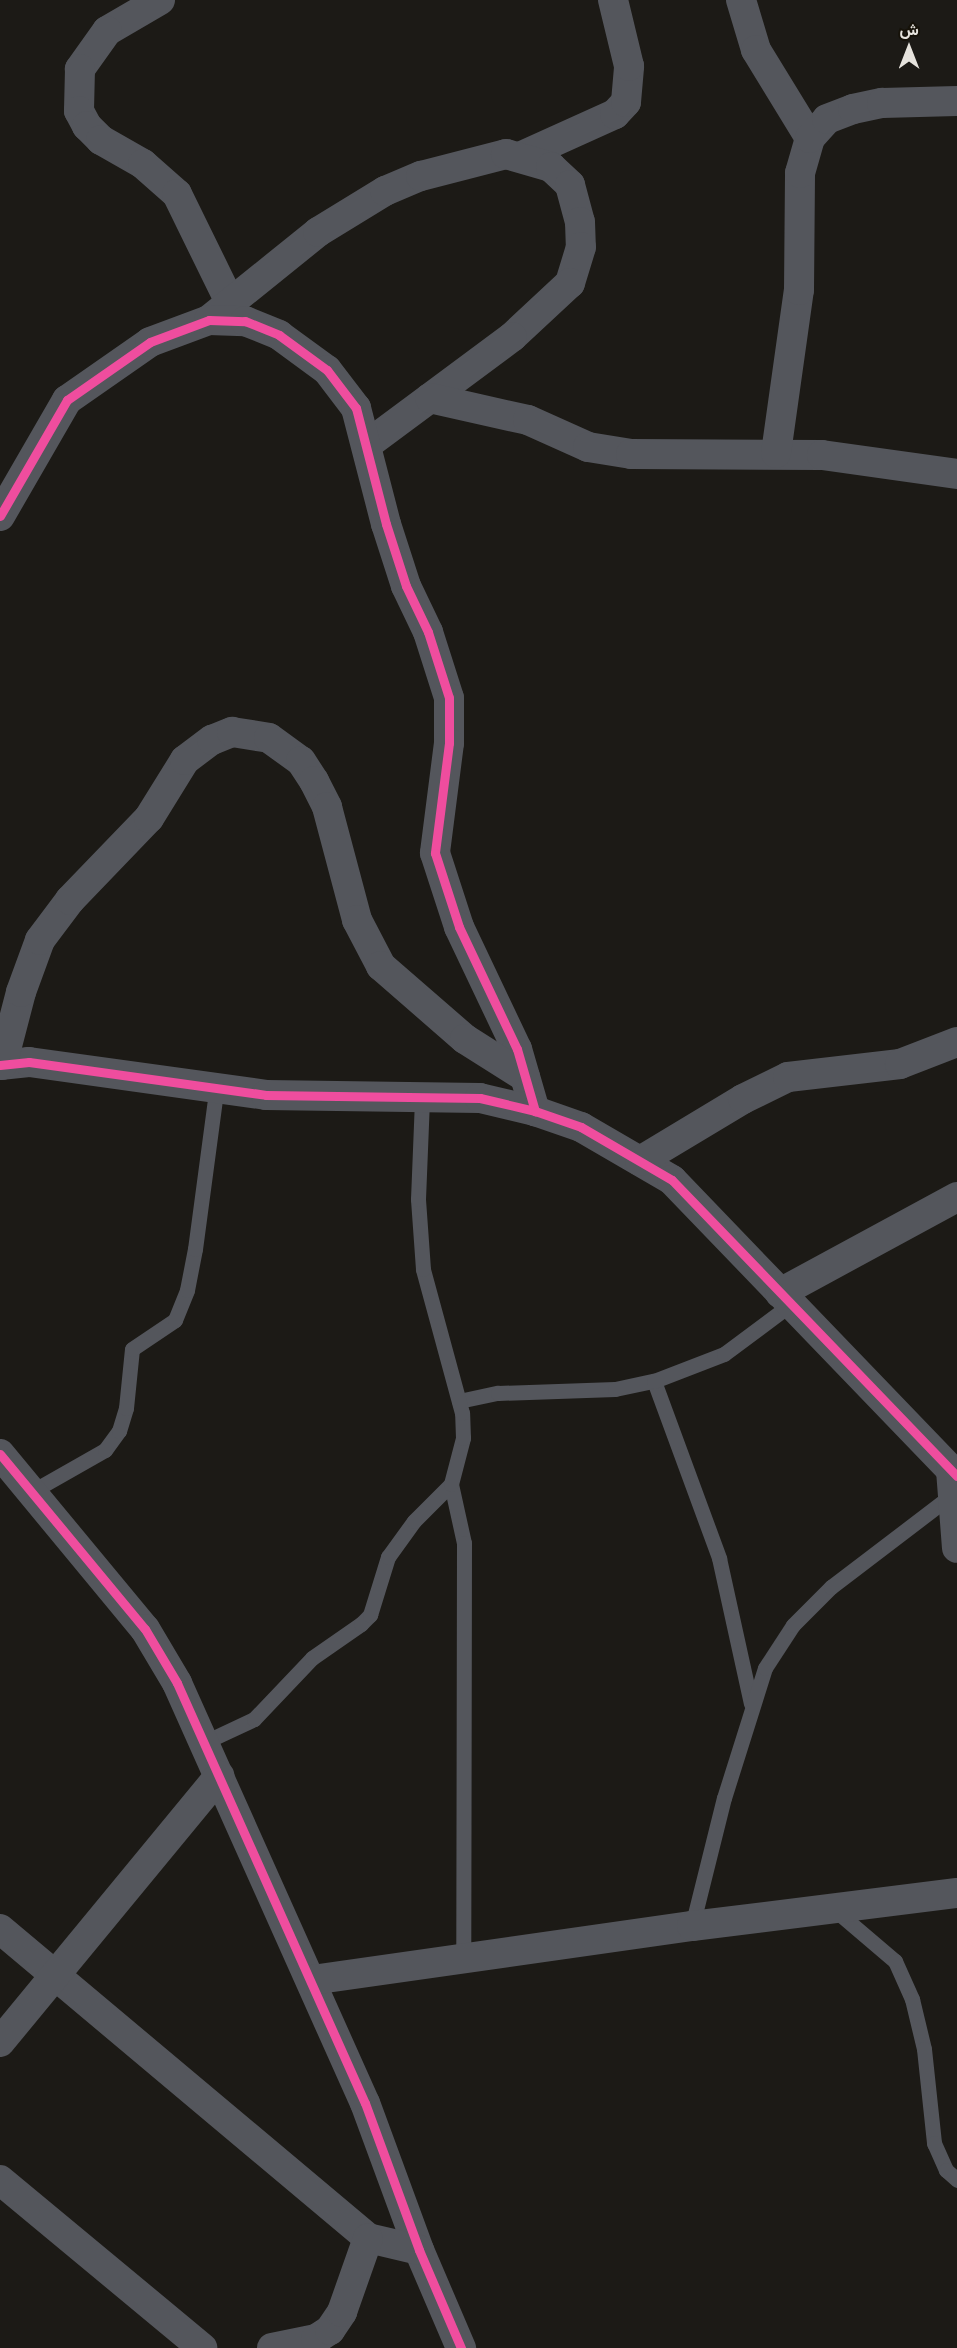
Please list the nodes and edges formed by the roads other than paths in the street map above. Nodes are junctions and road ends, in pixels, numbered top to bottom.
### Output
1 (160, 0) edge
2 (613, 0) edge
3 (741, 0) edge
4 (957, 101) edge
5 (810, 138) junction
6 (522, 156) junction
7 (220, 311) junction
8 (430, 398) junction
9 (368, 444) junction
10 (776, 453) junction
11 (957, 474) edge
12 (0, 516) edge
13 (957, 1042) edge
14 (1, 1065) edge
15 (525, 1077) junction
16 (216, 1091) junction
17 (422, 1099) junction
18 (535, 1111) junction
19 (640, 1161) junction
20 (957, 1197) edge
21 (785, 1298) junction
22 (654, 1381) junction
23 (459, 1401) junction
24 (3, 1465) edge
25 (954, 1480) edge
26 (451, 1484) junction
27 (32, 1492) junction
28 (957, 1548) edge
29 (752, 1707) junction
30 (205, 1742) junction
31 (219, 1776) junction
32 (957, 1893) edge
33 (832, 1908) junction
34 (692, 1926) junction
35 (0, 1929) edge
36 (463, 1958) junction
37 (54, 1976) junction
38 (312, 1980) junction
39 (0, 2042) edge
40 (0, 2180) edge
41 (957, 2180) edge
42 (368, 2238) junction
43 (419, 2250) junction
44 (202, 2348) edge
45 (272, 2348) edge
46 (461, 2348) edge

1 - 7 street
2 - 6 street
3 - 5 street
4 - 5 street
5 - 10 street
6 - 7 street
6 - 8 street
7 - 9 street
7 - 12 street
8 - 9 street
8 - 10 street
9 - 15 street
10 - 11 street
13 - 19 street
14 - 15 street
14 - 16 street
15 - 18 street
16 - 17 street
16 - 27 lane
17 - 18 street
17 - 23 lane
18 - 19 street
19 - 21 street
20 - 21 street
21 - 22 lane
21 - 25 street
22 - 23 lane
22 - 29 lane
23 - 26 lane
24 - 27 street
25 - 28 street
25 - 29 lane
26 - 30 lane
26 - 36 lane
27 - 30 street
29 - 34 lane
30 - 31 street
31 - 37 street
31 - 38 street
32 - 33 street
33 - 34 street
33 - 41 lane
34 - 36 street
35 - 37 street
36 - 38 street
37 - 39 street
37 - 42 street
38 - 43 street
40 - 44 street
42 - 43 street
42 - 45 street
43 - 46 street

